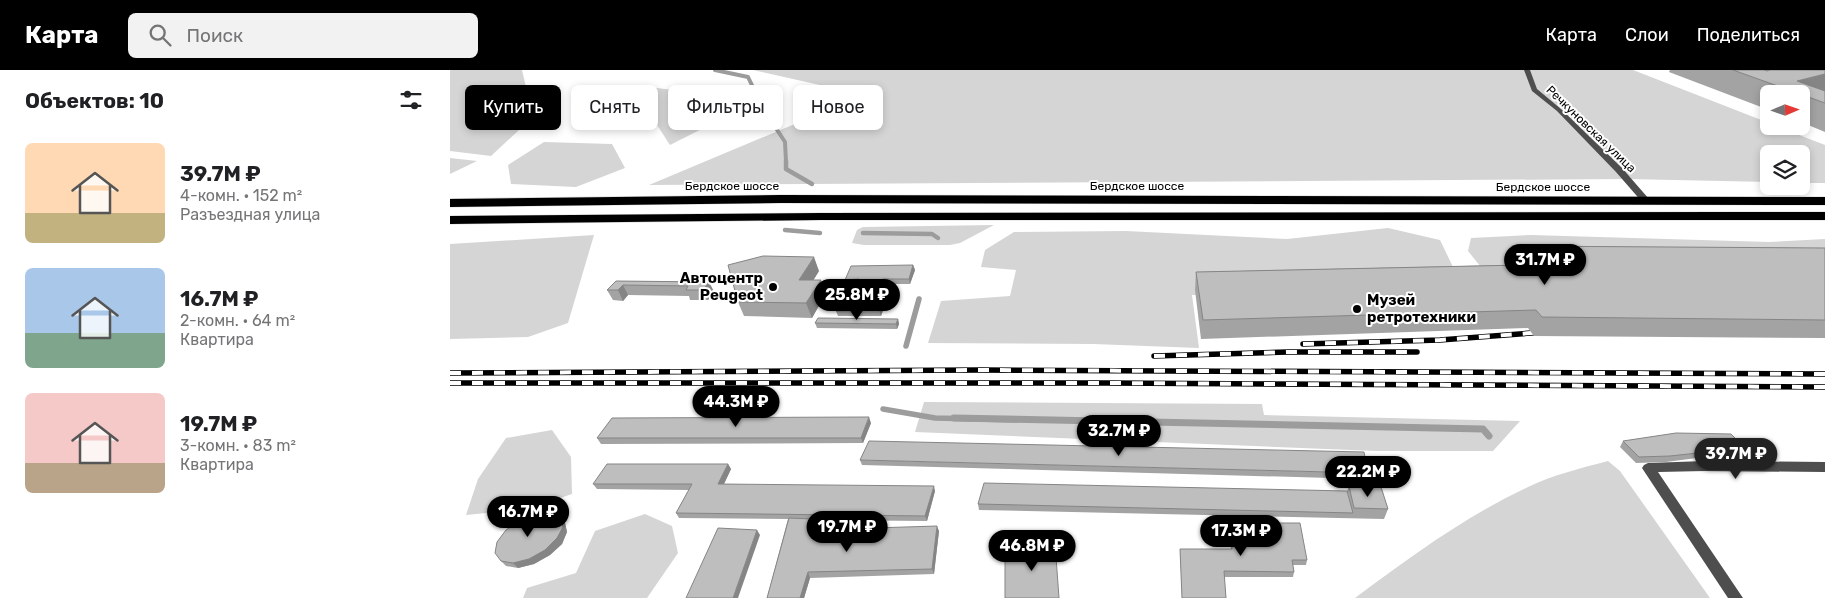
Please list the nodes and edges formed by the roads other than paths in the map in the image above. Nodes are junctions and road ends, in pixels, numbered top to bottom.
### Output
1 (1527, 70) edge
2 (685, 200) junction
3 (1646, 201) junction
4 (450, 202) edge
5 (1825, 202) edge
6 (671, 216) junction
7 (1825, 216) edge
8 (450, 220) edge
9 (1825, 467) edge
10 (1736, 598) edge

1 - 3 street, Речкуновская улица
2 - 3 highway, Бердское шоссе
2 - 4 highway, Бердское шоссе
2 - 6 highway
3 - 5 highway, Бердское шоссе
6 - 7 highway, Бердское шоссе
6 - 8 highway, Бердское шоссе
9 - 10 street

